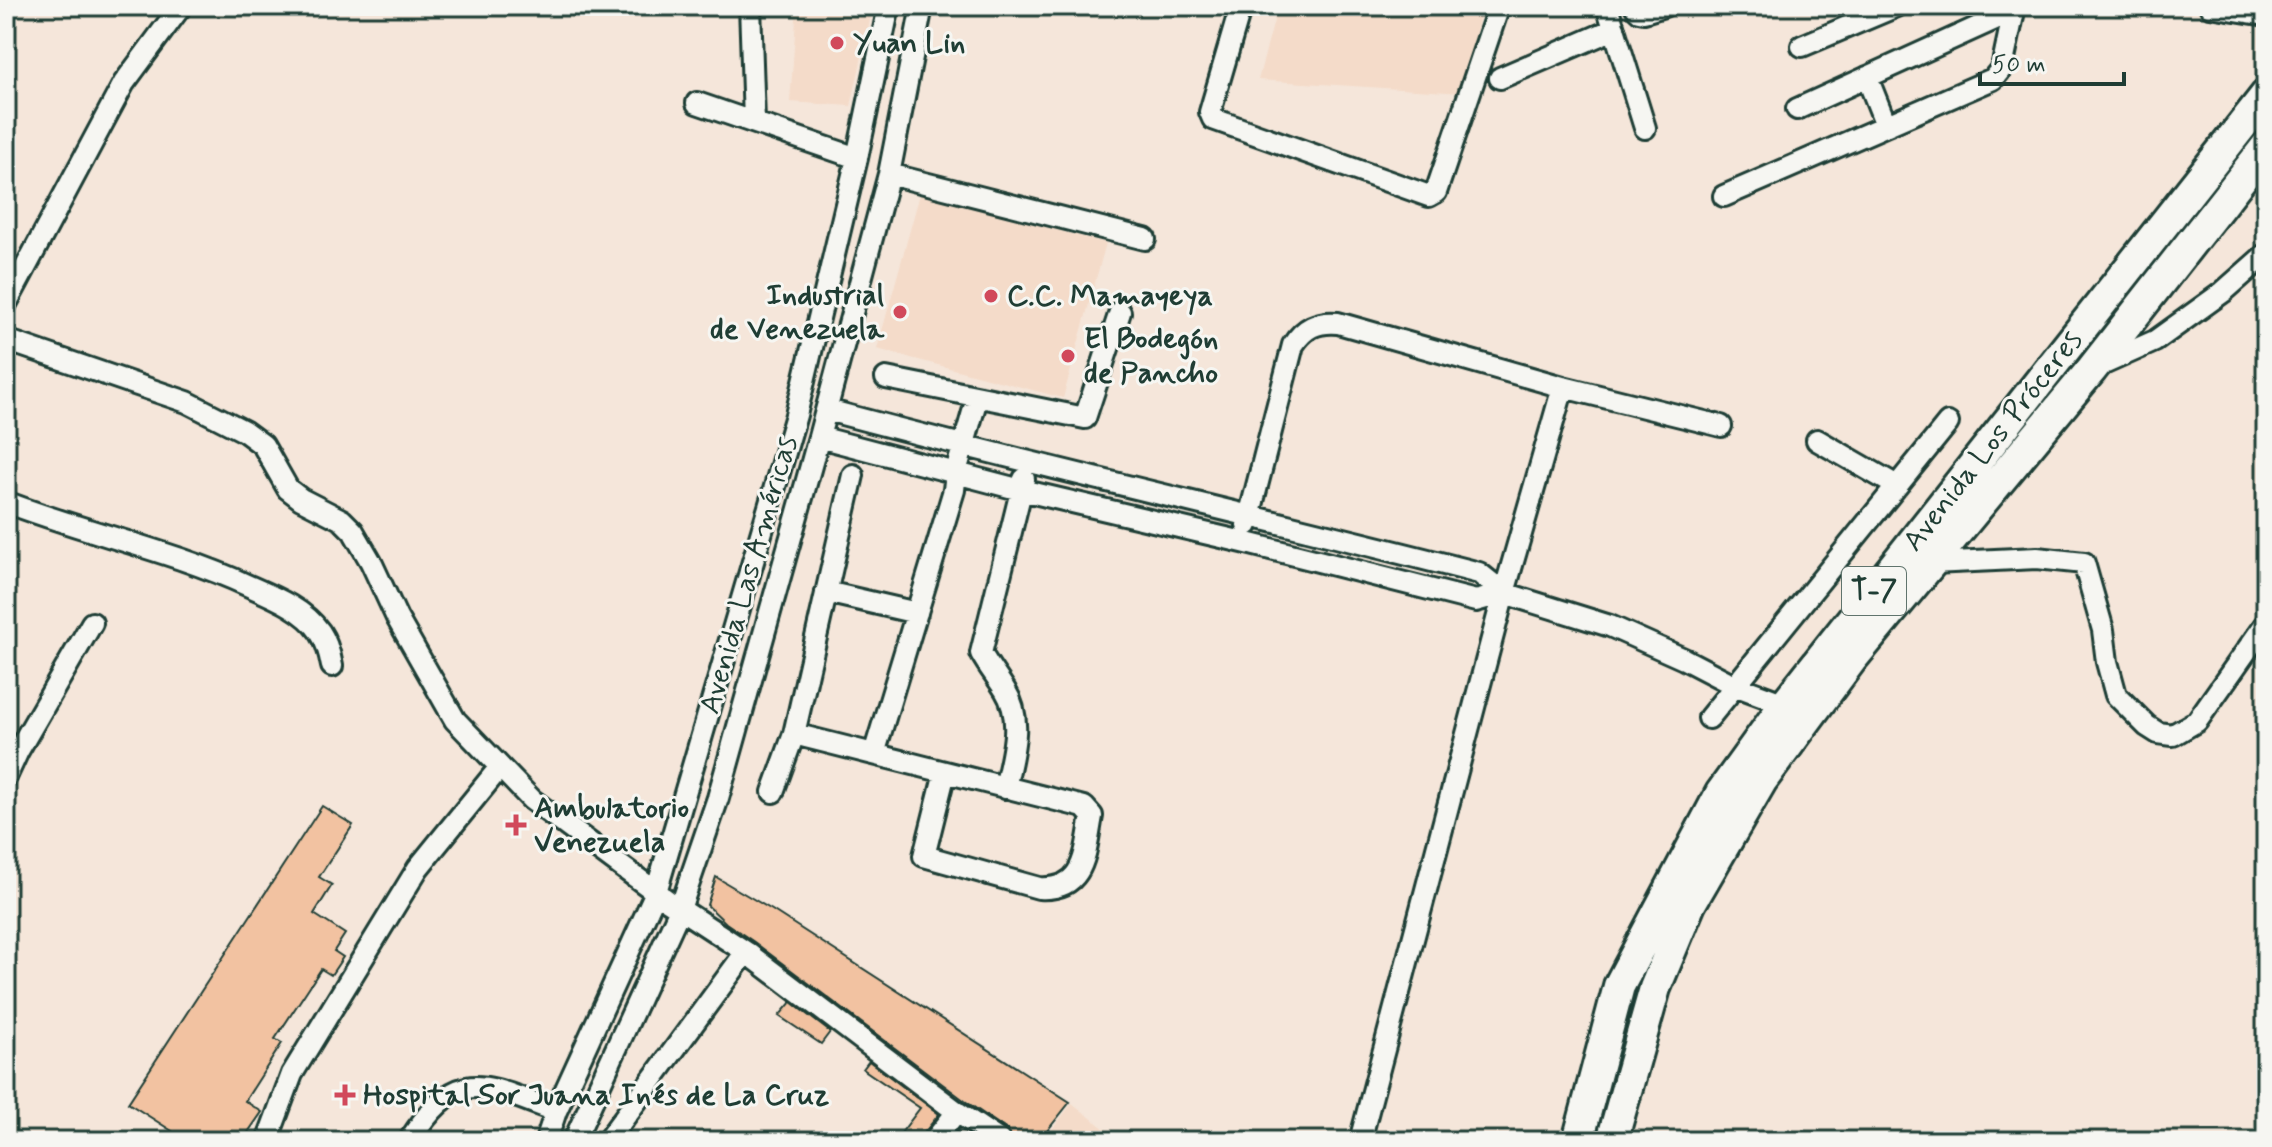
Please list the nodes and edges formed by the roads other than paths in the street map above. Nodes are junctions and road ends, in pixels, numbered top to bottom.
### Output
1 (181, 6) edge
2 (750, 6) edge
3 (889, 6) edge
4 (922, 6) edge
5 (1241, 6) edge
6 (1499, 6) edge
7 (1607, 6) edge
8 (1635, 6) edge
9 (1664, 6) edge
10 (1897, 6) edge
11 (2210, 6) edge
12 (2014, 9) edge
13 (2266, 15) edge
14 (1614, 29) junction
15 (1802, 46) dead end
16 (1867, 77) junction
17 (1500, 78) dead end
18 (2266, 95) edge
19 (697, 103) dead end
20 (1797, 109) dead end
21 (754, 121) junction
22 (1886, 125) junction
23 (1645, 128) dead end
24 (2266, 147) edge
25 (857, 158) junction
26 (889, 174) junction
27 (1724, 196) dead end
28 (1145, 239) dead end
29 (2266, 254) edge
30 (6, 304) edge
31 (1120, 312) dead end
32 (6, 340) edge
33 (2092, 369) junction
34 (886, 378) dead end
35 (1563, 387) junction
36 (977, 398) junction
37 (827, 410) junction
38 (1948, 423) dead end
39 (1721, 426) dead end
40 (819, 437) junction
41 (1817, 440) dead end
42 (963, 446) junction
43 (1028, 462) junction
44 (956, 472) junction
45 (853, 475) dead end
46 (1897, 486) junction
47 (1021, 490) junction
48 (6, 502) edge
49 (1250, 514) junction
50 (1243, 542) junction
51 (1932, 563) junction
52 (826, 592) junction
53 (1504, 593) junction
54 (917, 613) junction
55 (92, 623) dead end
56 (2266, 623) edge
57 (332, 666) dead end
58 (1734, 685) junction
59 (1785, 704) junction
60 (1709, 718) dead end
61 (794, 734) junction
62 (874, 754) junction
63 (500, 767) junction
64 (945, 772) junction
65 (6, 777) edge
66 (1005, 788) junction
67 (773, 792) dead end
68 (656, 892) junction
69 (680, 909) junction
70 (746, 952) junction
71 (556, 1111) junction
72 (957, 1112) junction
73 (267, 1141) edge
74 (409, 1141) edge
75 (546, 1141) edge
76 (574, 1141) edge
77 (607, 1141) edge
78 (934, 1141) edge
79 (1000, 1141) edge
80 (1360, 1141) edge
81 (1578, 1141) edge
82 (1612, 1141) edge

1 - 30 street
2 - 21 street
3 - 25 street, Avenida Las Américas
4 - 26 street, Avenida Las Américas
5 - 6 street
7 - 14 street
8 - 9 street
10 - 15 street
11 - 13 street
12 - 16 street
12 - 22 street
14 - 17 street
14 - 23 street
16 - 20 street
16 - 22 street
18 - 59 highway, Avenida Los Próceres / T-7
19 - 21 street
21 - 25 street
22 - 27 street
24 - 33 highway, Avenida Los Próceres / T-7
25 - 68 street, Avenida Las Américas
26 - 28 street
26 - 37 street, Avenida Las Américas
29 - 33 street
31 - 36 street
32 - 63 street
33 - 51 highway, Avenida Los Próceres / T-7
34 - 36 street
35 - 39 street
35 - 49 street
35 - 53 street
36 - 42 street
37 - 40 street, Avenida Las Américas
37 - 42 street
38 - 46 street
40 - 44 street
40 - 69 street, Avenida Las Américas
41 - 46 street
42 - 43 street
42 - 44 street
43 - 47 street
43 - 49 street
44 - 47 street
44 - 54 street
45 - 52 street
46 - 58 street
47 - 50 street
47 - 66 street
48 - 57 street
49 - 50 street
49 - 53 street
50 - 53 street
51 - 56 street
51 - 82 highway, Avenida Los Próceres / T-7
52 - 54 street
52 - 61 street
53 - 58 street
53 - 80 street
54 - 62 street
55 - 65 street
58 - 59 street
58 - 60 street
59 - 81 highway, Avenida Los Próceres / T-7
61 - 62 street
61 - 67 street
62 - 64 street
63 - 68 street
63 - 73 street
64 - 66 street
64 - 66 street
68 - 69 street
68 - 71 street, Avenida Las Américas
69 - 70 street
69 - 76 street, Avenida Las Américas
70 - 72 street
70 - 77 street
71 - 74 street
71 - 75 street, Avenida Las Américas
72 - 78 street
72 - 79 street

